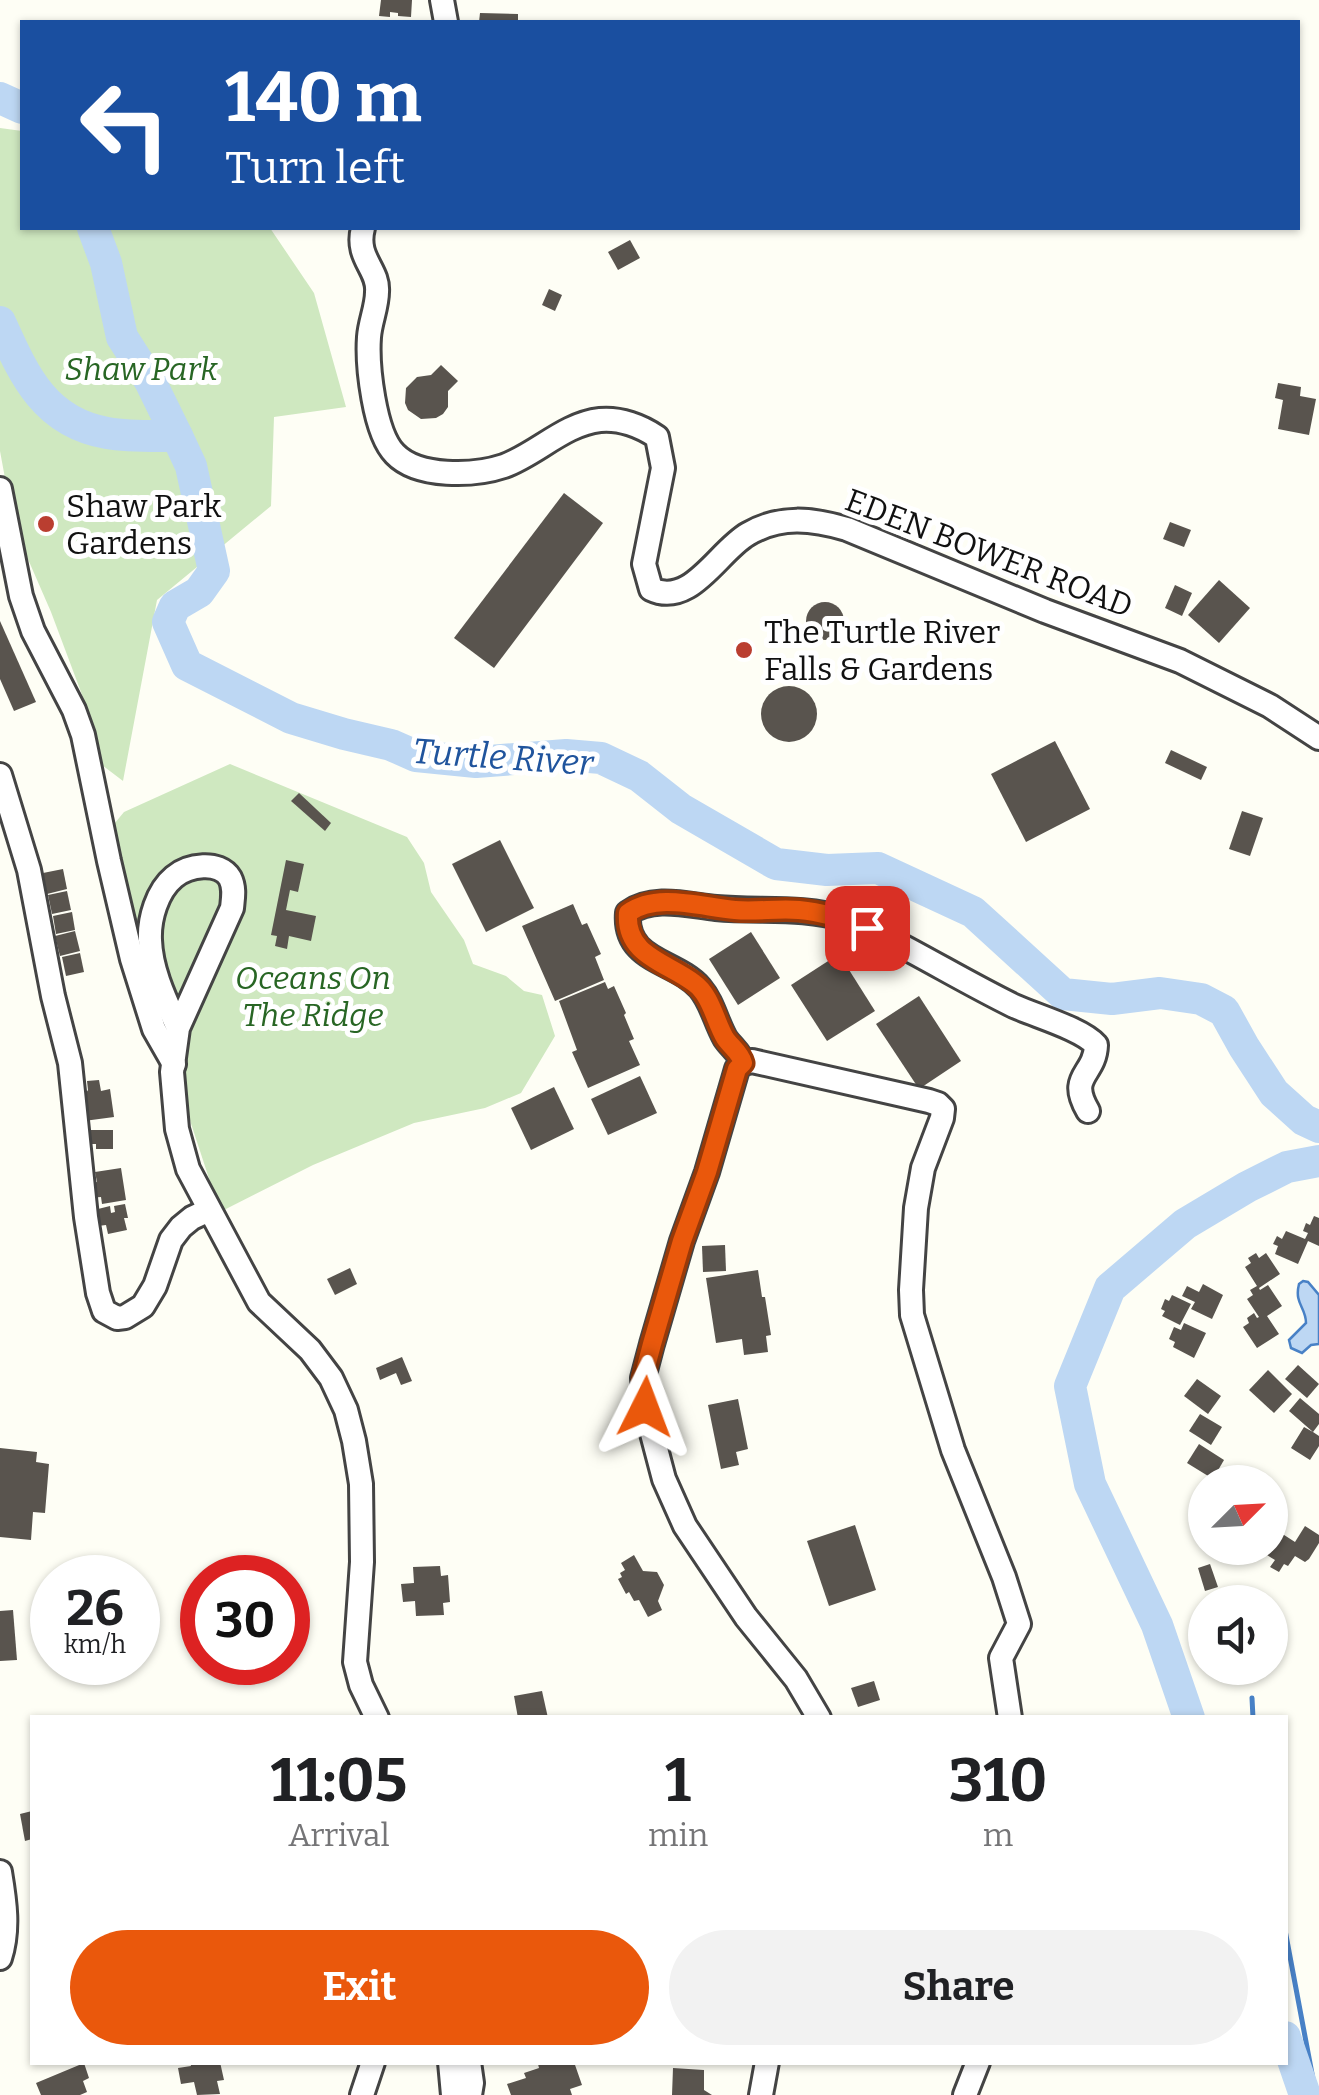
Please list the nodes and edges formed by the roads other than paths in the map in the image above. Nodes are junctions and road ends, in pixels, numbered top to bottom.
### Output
1 (362, 230) edge
2 (0, 489) edge
3 (1319, 738) edge
4 (0, 776) edge
5 (178, 1028) junction
6 (743, 1063) junction
7 (174, 1064) junction
8 (1088, 1111) dead end
9 (209, 1210) junction
10 (376, 1715) edge
11 (816, 1715) edge
12 (1010, 1715) edge
13 (0, 1872) edge
14 (0, 1958) edge
15 (372, 2065) edge
16 (450, 2065) edge
17 (469, 2065) edge
18 (766, 2065) edge
19 (977, 2065) edge
20 (362, 2095) edge
21 (453, 2095) edge
22 (470, 2095) edge
23 (761, 2095) edge
24 (965, 2095) edge

1 - 3 street, EDEN BOWER ROAD
2 - 7 street
4 - 9 street
5 - 5 street
5 - 7 street
6 - 8 street
6 - 11 street
6 - 12 street
7 - 9 street
9 - 10 street
13 - 14 street
15 - 20 street
16 - 21 street
17 - 22 street
18 - 23 street
19 - 24 street

